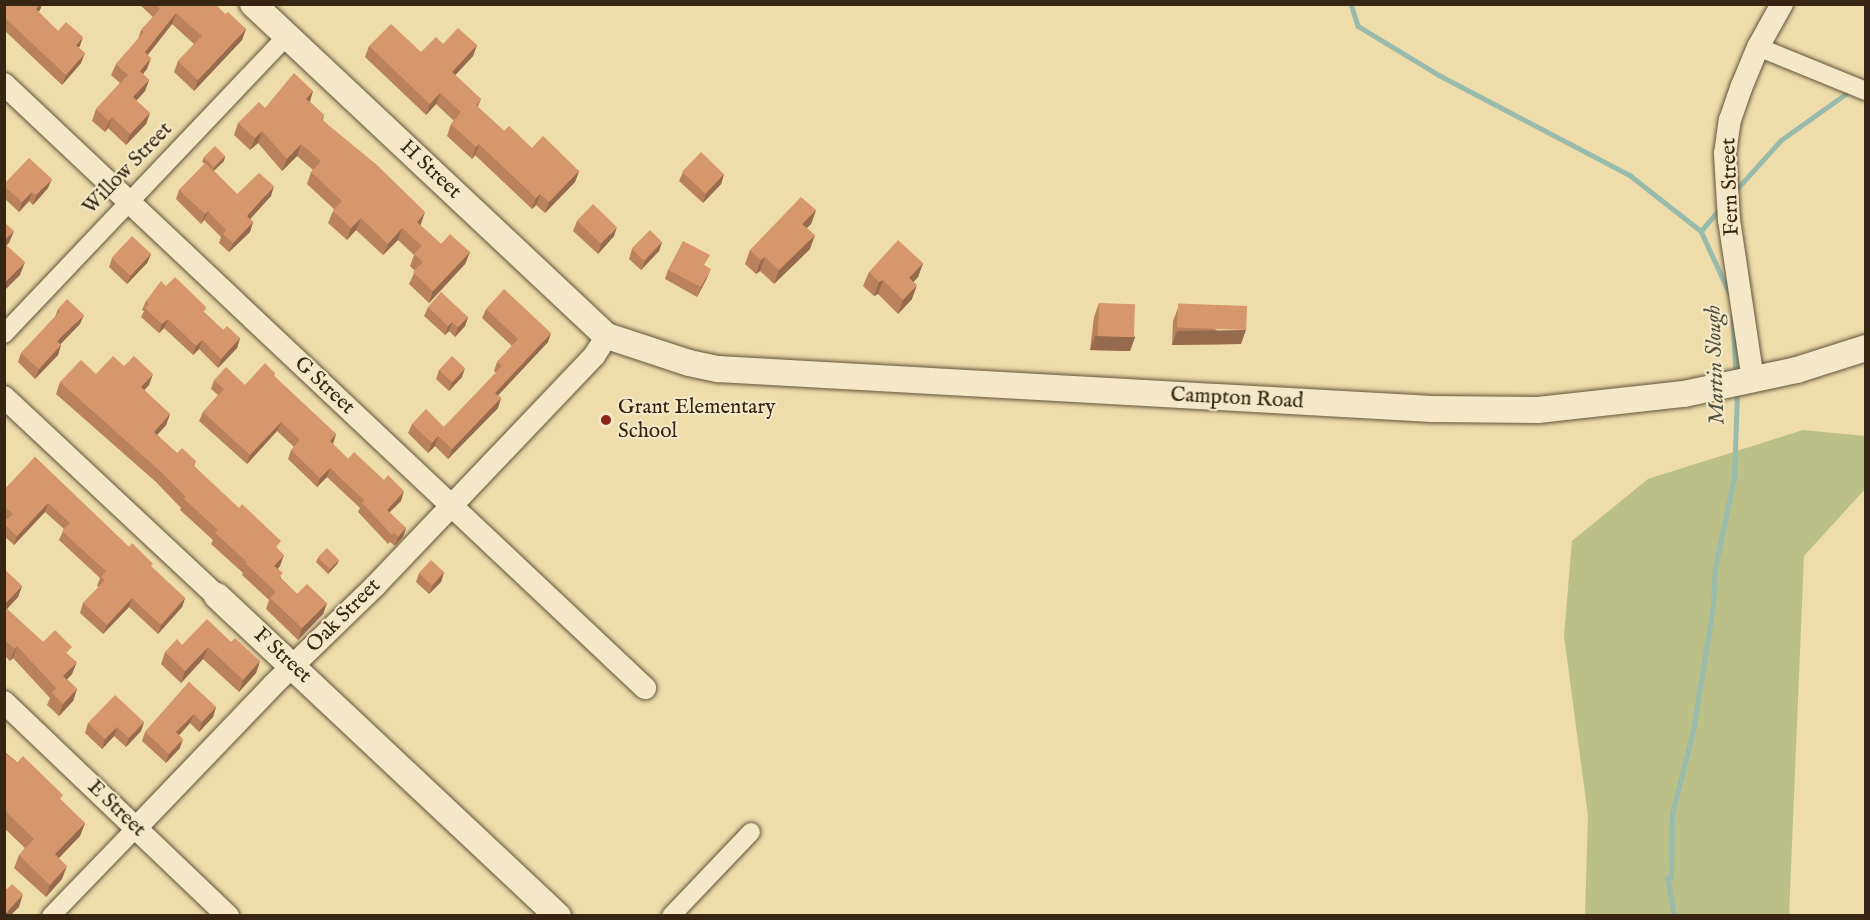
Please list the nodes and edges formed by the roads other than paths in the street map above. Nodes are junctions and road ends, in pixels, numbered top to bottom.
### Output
1 (252, 4) edge
2 (1782, 4) edge
3 (286, 37) junction
4 (1758, 47) junction
5 (4, 84) edge
6 (1866, 91) edge
7 (129, 201) junction
8 (4, 334) edge
9 (607, 336) junction
10 (1866, 348) edge
11 (1753, 380) junction
12 (4, 397) edge
13 (451, 506) junction
14 (218, 596) joint
15 (293, 667) junction
16 (645, 688) dead end
17 (4, 702) edge
18 (136, 828) junction
19 (751, 832) dead end
20 (51, 915) edge
21 (228, 915) edge
22 (558, 915) edge
23 (671, 915) edge

1 - 3 main road, H Street
2 - 4 street, Fern Street
3 - 7 street, Willow Street
3 - 9 main road, H Street
4 - 6 street
4 - 11 street, Fern Street
5 - 7 street, G Street
7 - 8 street, Willow Street
7 - 13 street, G Street
9 - 11 main road, Campton Road
9 - 13 street, Oak Street
10 - 11 main road, Campton Road
12 - 14 street, F Street
13 - 15 street, Oak Street
13 - 16 street, G Street
14 - 15 main road, F Street
15 - 18 street, Oak Street
15 - 22 main road, F Street
17 - 18 street, E Street
18 - 20 street, Oak Street
18 - 21 street, E Street
19 - 23 street

